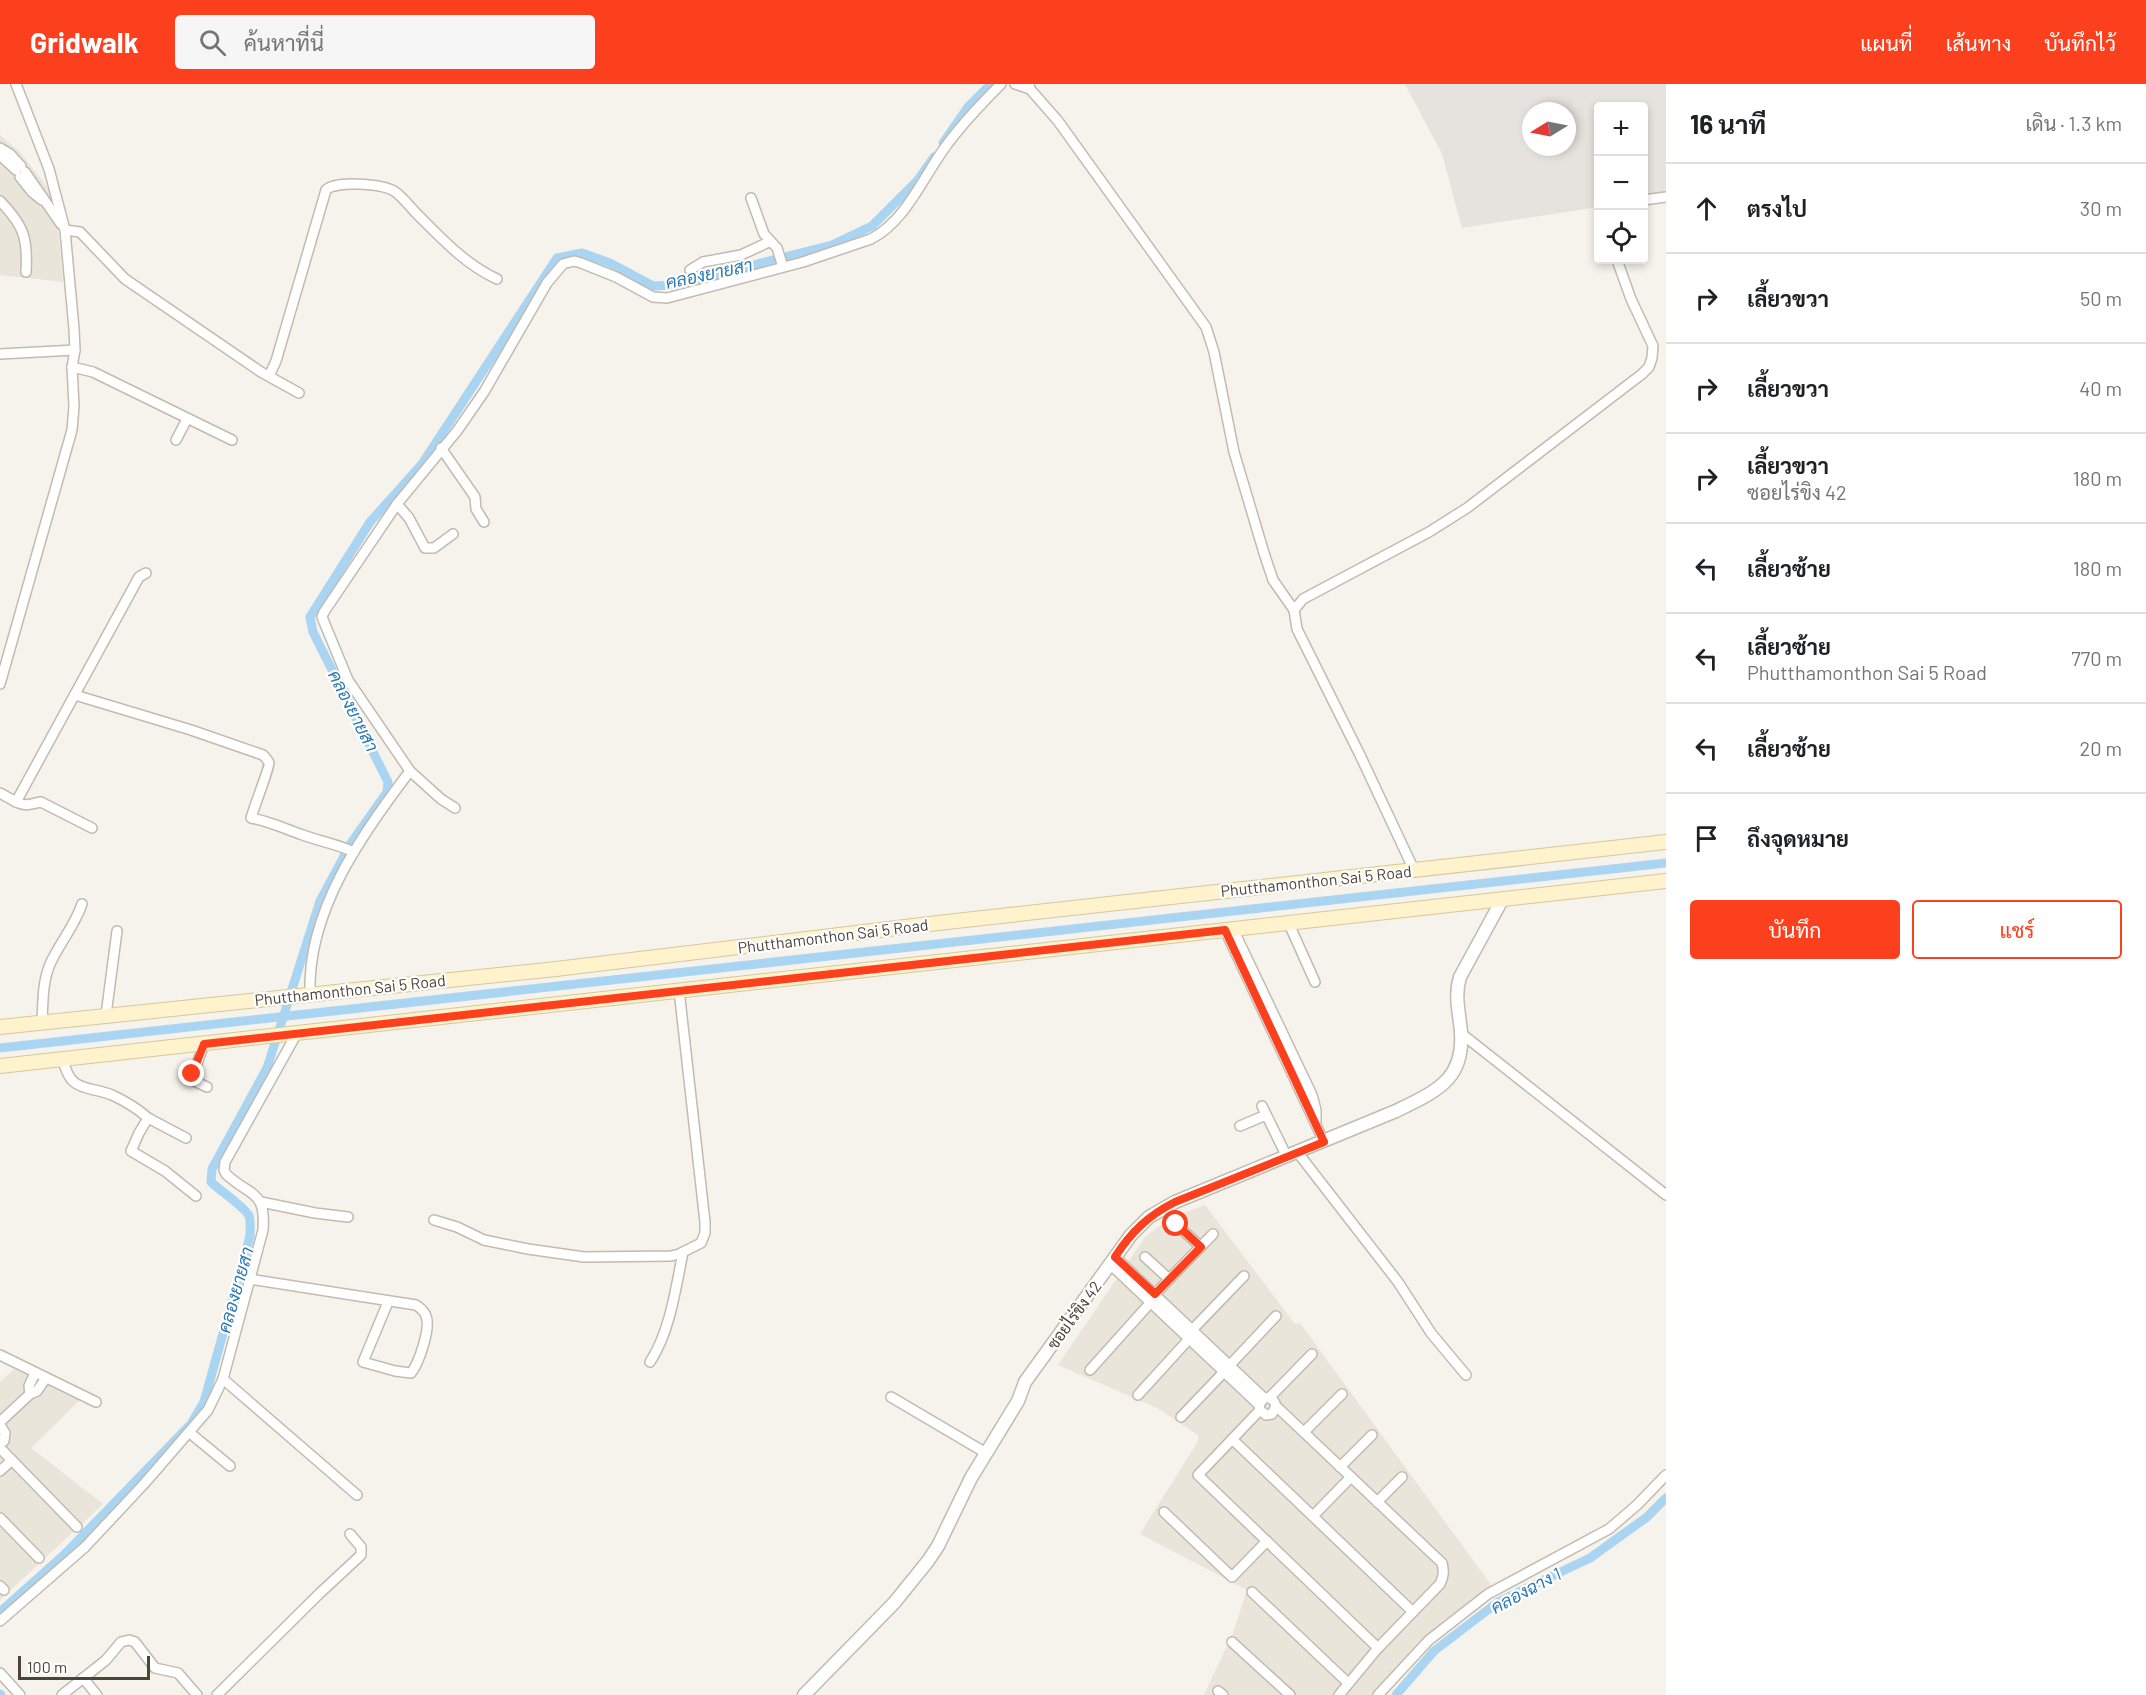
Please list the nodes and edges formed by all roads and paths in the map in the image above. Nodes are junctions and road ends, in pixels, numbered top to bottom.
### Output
1 (16, 84) edge
2 (1000, 84) edge
3 (1015, 84) edge
4 (1029, 87) edge
5 (0, 148) edge
6 (0, 155) edge
7 (21, 171) junction
8 (751, 198) dead end
9 (1666, 198) edge
10 (1648, 200) edge
11 (0, 201) edge
12 (63, 228) junction
13 (773, 245) junction
14 (782, 264) junction
15 (1618, 264) edge
16 (690, 270) dead end
17 (26, 272) dead end
18 (497, 279) dead end
19 (75, 350) junction
20 (0, 354) edge
21 (72, 367) junction
22 (269, 376) junction
23 (299, 393) dead end
24 (187, 419) junction
25 (176, 440) dead end
26 (232, 440) dead end
27 (441, 448) junction
28 (397, 504) junction
29 (484, 522) dead end
30 (453, 534) dead end
31 (146, 573) dead end
32 (1294, 610) junction
33 (0, 684) edge
34 (75, 695) junction
35 (410, 771) junction
36 (0, 793) edge
37 (16, 802) junction
38 (455, 807) dead end
39 (92, 828) dead end
40 (1666, 842) edge
41 (353, 851) junction
42 (1414, 870) junction
43 (1666, 881) edge
44 (1502, 900) junction
45 (82, 904) dead end
46 (1289, 924) junction
47 (1229, 929) junction
48 (117, 931) dead end
49 (1314, 982) dead end
50 (679, 990) junction
51 (308, 995) junction
52 (106, 1015) junction
53 (42, 1023) junction
54 (0, 1028) edge
55 (295, 1034) junction
56 (1462, 1034) junction
57 (204, 1044) junction
58 (63, 1059) junction
59 (0, 1066) edge
60 (207, 1088) dead end
61 (1262, 1106) dead end
62 (1266, 1115) junction
63 (148, 1118) junction
64 (1240, 1126) dead end
65 (186, 1138) dead end
66 (1324, 1142) junction
67 (1293, 1155) junction
68 (1666, 1195) edge
69 (196, 1196) dead end
70 (261, 1202) junction
71 (348, 1217) dead end
72 (434, 1220) dead end
73 (1176, 1224) dead end
74 (1213, 1234) dead end
75 (1201, 1247) junction
76 (683, 1252) junction
77 (1144, 1257) dead end
78 (1113, 1260) junction
79 (1244, 1276) dead end
80 (249, 1279) junction
81 (1169, 1279) junction
82 (1153, 1298) junction
83 (388, 1302) junction
84 (1276, 1316) dead end
85 (1191, 1334) junction
86 (1311, 1354) dead end
87 (0, 1355) edge
88 (650, 1362) dead end
89 (1227, 1369) junction
90 (1090, 1370) dead end
91 (35, 1373) junction
92 (1466, 1375) dead end
93 (46, 1378) junction
94 (223, 1379) junction
95 (30, 1394) junction
96 (1342, 1394) dead end
97 (1138, 1395) dead end
98 (891, 1397) dead end
99 (96, 1402) dead end
100 (1263, 1403) junction
101 (1276, 1406) junction
102 (1181, 1417) dead end
103 (0, 1424) edge
104 (190, 1432) junction
105 (1304, 1432) junction
106 (1372, 1435) dead end
107 (1232, 1439) junction
108 (0, 1446) edge
109 (986, 1453) junction
110 (11, 1461) junction
111 (230, 1466) dead end
112 (1340, 1467) junction
113 (0, 1471) edge
114 (1666, 1475) edge
115 (1351, 1476) junction
116 (1402, 1477) dead end
117 (357, 1495) dead end
118 (1377, 1502) junction
119 (1164, 1512) dead end
120 (1312, 1516) junction
121 (0, 1518) edge
122 (77, 1527) dead end
123 (350, 1534) dead end
124 (1267, 1541) junction
125 (39, 1558) dead end
126 (1252, 1592) dead end
127 (1413, 1612) junction
128 (0, 1621) edge
129 (1232, 1642) dead end
130 (1378, 1648) junction
131 (0, 1673) edge
132 (83, 1678) junction
133 (1348, 1683) junction
134 (20, 1695) edge
135 (62, 1695) edge
136 (97, 1695) edge
137 (197, 1695) edge
138 (217, 1695) edge
139 (804, 1695) edge
140 (1290, 1695) edge
141 (1339, 1695) edge
142 (1378, 1695) edge

1 - 12 street
2 - 14 street
3 - 4 street
4 - 32 street
5 - 7 street
6 - 7 street
7 - 12 street
8 - 13 street
9 - 10 street
11 - 17 street
12 - 19 street
12 - 22 street
13 - 14 street
13 - 16 street
14 - 27 street
15 - 32 street
18 - 22 street
19 - 20 street
19 - 21 street
21 - 24 street
21 - 33 street
22 - 23 street
24 - 25 street
24 - 26 street
27 - 28 street
27 - 29 street
28 - 30 street
28 - 35 street
31 - 34 street
32 - 42 street
34 - 37 street
34 - 41 street
35 - 38 street
35 - 41 street
36 - 37 street
37 - 39 street
40 - 42 main road, Phutthamonthon Sai 5 Road
41 - 51 street
42 - 51 main road, Phutthamonthon Sai 5 Road
43 - 44 main road
44 - 46 main road
44 - 56 street, ซอยไร่ขิง 42
45 - 53 street
46 - 47 main road
46 - 49 street
47 - 50 main road
47 - 66 street
48 - 52 street
50 - 55 main road
50 - 76 street
51 - 52 main road, Phutthamonthon Sai 5 Road
52 - 53 main road, Phutthamonthon Sai 5 Road
53 - 54 main road, Phutthamonthon Sai 5 Road
55 - 57 main road
55 - 70 street
56 - 66 street, ซอยไร่ขิง 42
56 - 68 street
57 - 58 main road
57 - 60 street
58 - 59 main road
58 - 63 street
61 - 62 street
62 - 64 street
62 - 67 street
63 - 65 street
63 - 69 street
66 - 67 street, ซอยไร่ขิง 42
67 - 78 street, ซอยไร่ขิง 42
67 - 92 street
70 - 71 street
70 - 80 street
72 - 76 street
73 - 75 street
74 - 75 street
75 - 81 street
76 - 88 street
77 - 81 street
78 - 82 street
78 - 109 street, ซอยไร่ขิง 42
79 - 85 street
80 - 83 street
80 - 94 street
81 - 82 street
82 - 85 street
82 - 90 street
83 - 83 street
84 - 89 street
85 - 89 street
85 - 97 street
86 - 100 street
87 - 91 street
89 - 100 street
89 - 102 street
91 - 93 street
91 - 95 street
93 - 95 street
93 - 99 street
94 - 104 street
94 - 117 street
95 - 103 street
96 - 105 street
98 - 109 street
100 - 101 street
100 - 101 street
100 - 107 street
101 - 105 street
103 - 108 street
104 - 111 street
104 - 128 street
105 - 112 street
106 - 112 street
107 - 120 street
107 - 124 street
108 - 110 street
109 - 139 street, ซอยไร่ขิง 42
110 - 113 street
110 - 122 street
112 - 115 street
114 - 142 street
115 - 118 street
115 - 120 street
116 - 118 street
118 - 127 street
119 - 124 street
120 - 127 street
121 - 125 street
123 - 138 street
124 - 130 street
126 - 133 street
127 - 130 street
129 - 140 street
130 - 133 street
131 - 134 street
132 - 135 street
132 - 136 street
132 - 137 street
133 - 141 street

